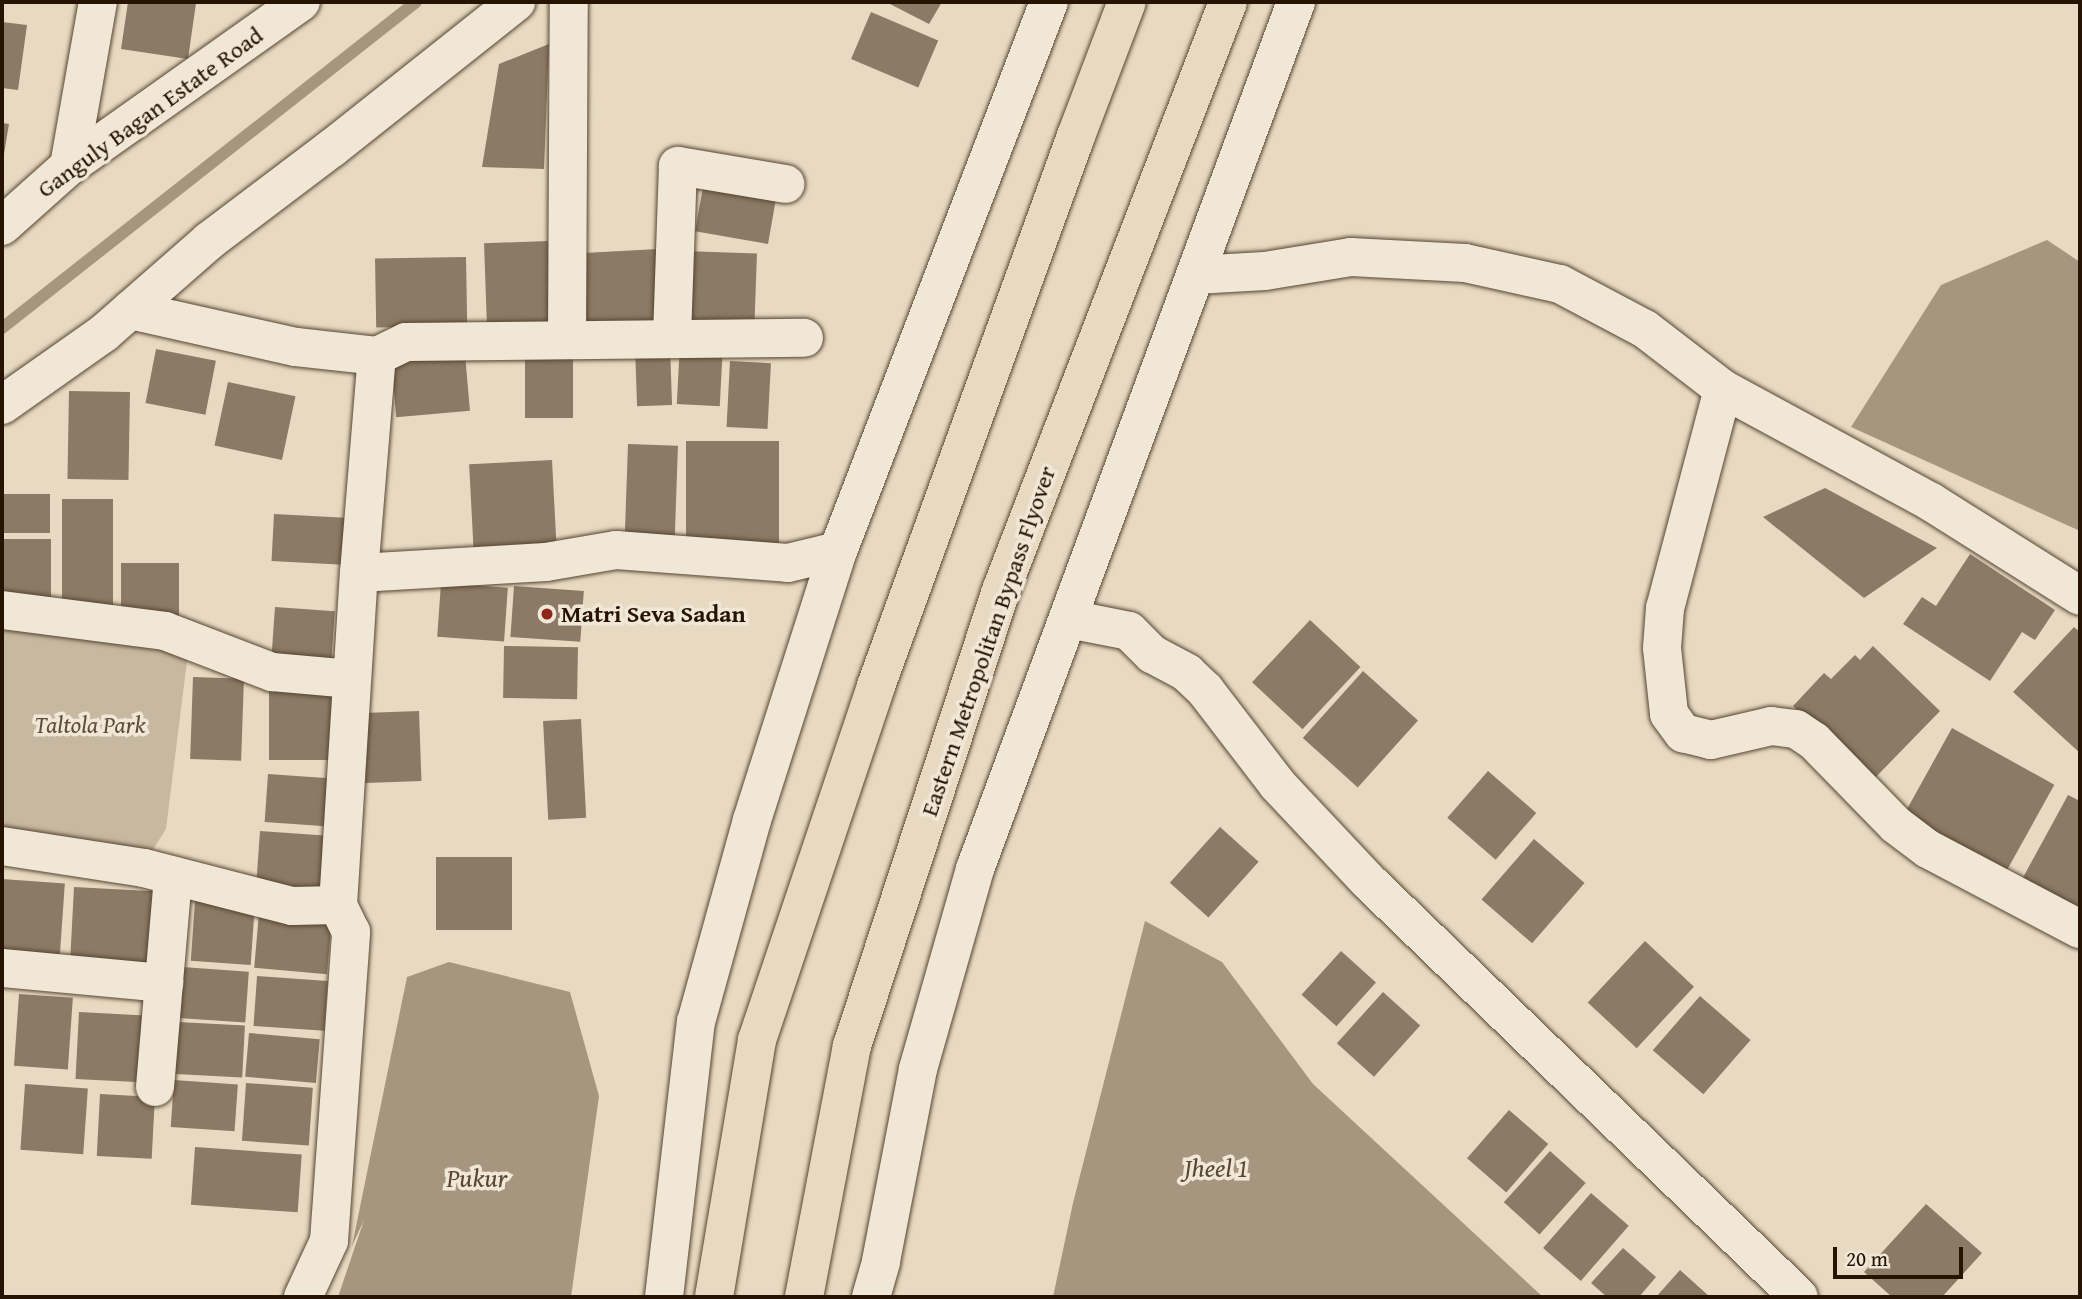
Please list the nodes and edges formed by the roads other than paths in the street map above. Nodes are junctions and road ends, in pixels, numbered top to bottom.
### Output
1 (97, 2) edge
2 (301, 2) edge
3 (516, 2) edge
4 (569, 2) edge
5 (1049, 2) edge
6 (1128, 2) edge
7 (1228, 2) edge
8 (1296, 2) edge
9 (69, 166) junction
10 (785, 184) dead end
11 (2, 226) edge
12 (1195, 275) junction
13 (130, 310) junction
14 (672, 337) junction
15 (804, 338) dead end
16 (566, 340) junction
17 (377, 356) junction
18 (1723, 389) junction
19 (2, 405) edge
20 (838, 551) junction
21 (359, 573) junction
22 (2080, 596) edge
23 (2, 610) edge
24 (1069, 619) junction
25 (352, 679) junction
26 (2, 846) edge
27 (173, 876) junction
28 (338, 905) junction
29 (2080, 929) edge
30 (2, 968) edge
31 (164, 984) junction
32 (155, 1087) dead end
33 (715, 1295) edge
34 (303, 1297) edge
35 (664, 1297) edge
36 (804, 1297) edge
37 (871, 1297) edge
38 (1799, 1297) edge

1 - 9 street
2 - 9 street, Ganguly Bagan Estate Road
3 - 13 street
4 - 16 street
5 - 20 street
6 - 33 main road
7 - 36 main road, Eastern Metropolitan Bypass Flyover
8 - 12 street
9 - 11 street, Ganguly Bagan Estate Road
10 - 14 street
12 - 18 street
12 - 24 street
13 - 17 street
13 - 19 street
14 - 15 street
14 - 16 street
16 - 17 street
17 - 21 street
18 - 22 street
18 - 29 street
20 - 21 street
20 - 35 street
21 - 25 street
23 - 25 street
24 - 37 street
24 - 38 street
25 - 28 street
26 - 27 street
27 - 28 street
27 - 31 street
28 - 34 street
30 - 31 street
31 - 32 street

